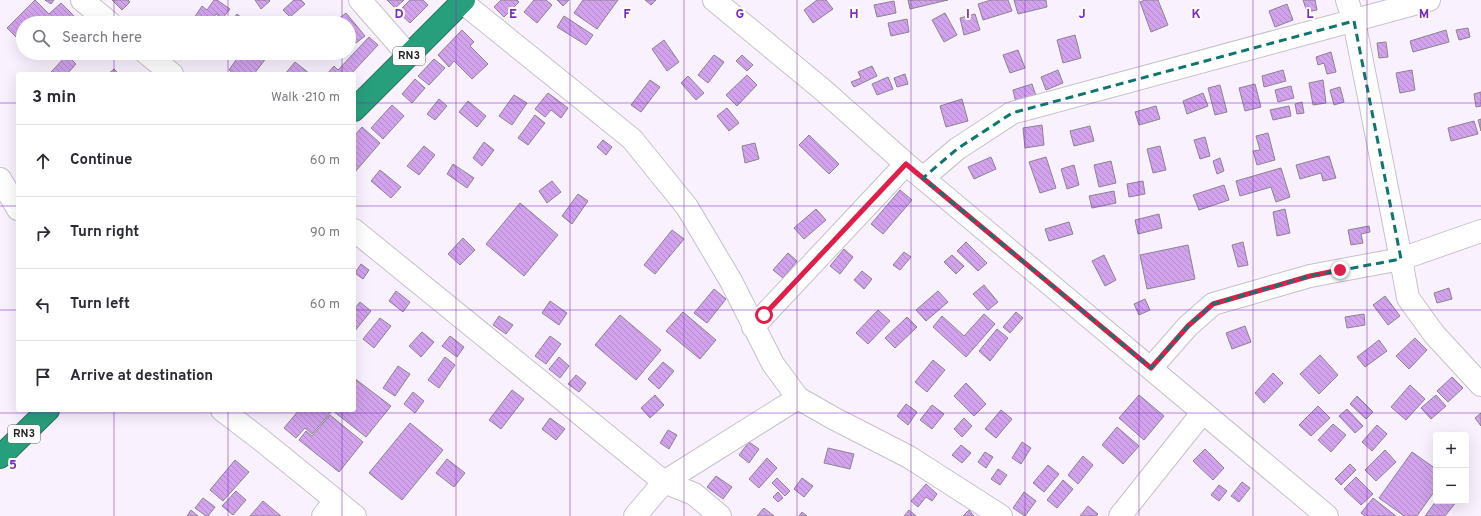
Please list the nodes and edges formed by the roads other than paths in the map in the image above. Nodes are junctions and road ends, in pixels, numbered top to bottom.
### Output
1 (82, 0) edge
2 (360, 0) edge
3 (714, 0) edge
4 (1347, 0) edge
5 (1429, 0) edge
6 (463, 1) edge
7 (101, 16) edge
8 (1354, 21) junction
9 (409, 56) junction
10 (155, 60) edge
11 (170, 72) edge
12 (356, 108) edge
13 (906, 164) junction
14 (923, 178) junction
15 (0, 179) edge
16 (16, 206) edge
17 (1481, 231) edge
18 (356, 232) edge
19 (1401, 259) junction
20 (753, 327) junction
21 (1151, 368) junction
22 (1481, 385) edge
23 (798, 398) junction
24 (46, 412) edge
25 (225, 412) edge
26 (1203, 412) junction
27 (0, 457) edge
28 (664, 482) junction
29 (329, 508) edge
30 (355, 516) edge
31 (634, 516) edge
32 (720, 516) edge
33 (1001, 516) edge
34 (1120, 516) edge
35 (1327, 516) edge

1 - 7 street
2 - 9 street
3 - 13 street
4 - 8 street
5 - 8 street
6 - 9 highway, RN3
6 - 20 street
8 - 14 street
8 - 19 street
9 - 12 highway, RN3
10 - 11 street
13 - 14 street
13 - 20 street
14 - 21 street
15 - 16 street
17 - 19 street
18 - 28 street
19 - 21 street
19 - 22 street
20 - 23 street
21 - 26 street
23 - 28 street
23 - 33 street
24 - 27 highway, RN3
25 - 29 street
26 - 34 street
26 - 35 street
28 - 31 street
28 - 32 street
29 - 30 street

